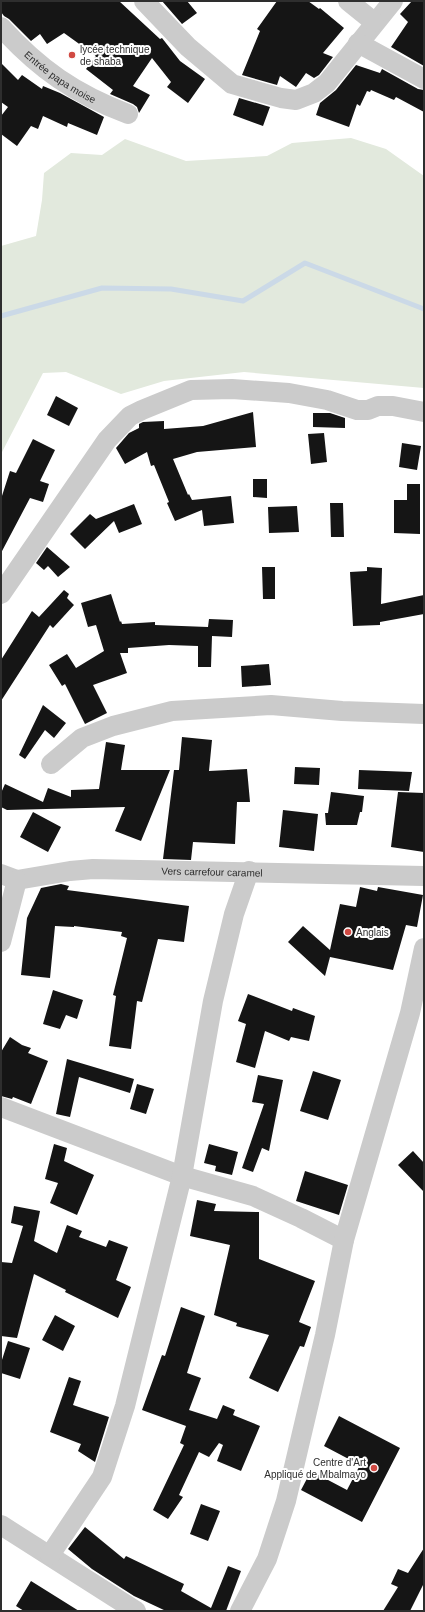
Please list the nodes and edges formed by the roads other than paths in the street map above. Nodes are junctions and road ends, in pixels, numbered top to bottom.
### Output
1 (144, 1) edge
2 (348, 1) edge
3 (393, 1) edge
4 (374, 22) junction
5 (1, 27) edge
6 (358, 43) junction
7 (424, 79) edge
8 (128, 114) dead end
9 (424, 412) edge
10 (1, 594) edge
11 (424, 714) edge
12 (51, 764) dead end
13 (249, 872) junction
14 (424, 876) edge
15 (9, 877) edge
16 (1, 942) edge
17 (424, 948) edge
18 (1, 1107) edge
19 (182, 1176) junction
20 (344, 1240) junction
21 (1, 1524) edge
22 (50, 1555) junction
23 (136, 1611) edge
24 (240, 1611) edge

1 - 6 street
2 - 4 street
3 - 4 street
4 - 6 street
5 - 8 street, Entrée papa moise
6 - 7 street
9 - 10 street
11 - 12 street
13 - 14 street, Vers carrefour caramel
13 - 15 street, Vers carrefour caramel
13 - 19 street
15 - 16 street
17 - 20 street
18 - 19 street
19 - 20 street
19 - 22 street
20 - 24 street
21 - 22 street
22 - 23 street

